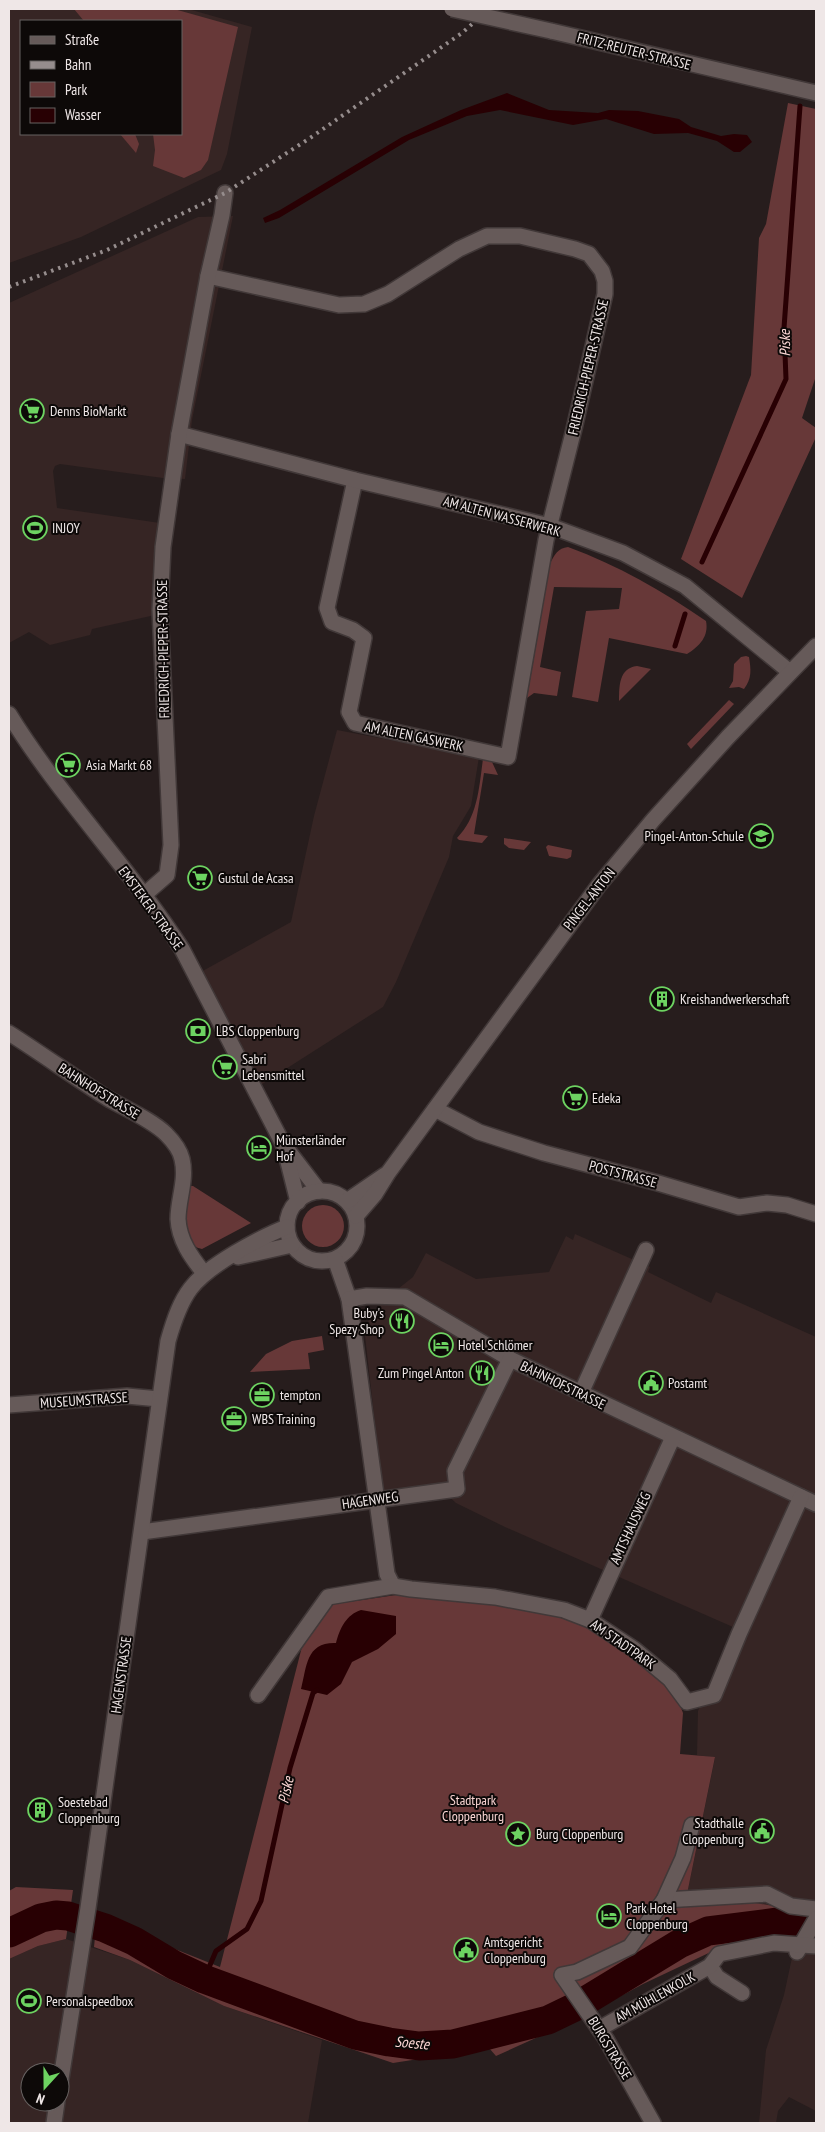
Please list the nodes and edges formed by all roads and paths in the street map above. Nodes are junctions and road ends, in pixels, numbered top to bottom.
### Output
1 (452, 9) edge
2 (816, 93) edge
3 (225, 192) dead end
4 (208, 276) junction
5 (180, 434) junction
6 (355, 480) junction
7 (550, 526) junction
8 (816, 646) edge
9 (790, 672) junction
10 (9, 714) edge
11 (144, 895) junction
12 (9, 1033) edge
13 (435, 1109) junction
14 (283, 1144) junction
15 (388, 1173) junction
16 (319, 1191) junction
17 (347, 1201) junction
18 (298, 1202) junction
19 (816, 1214) edge
20 (356, 1216) junction
21 (287, 1228) junction
22 (292, 1245) junction
23 (646, 1250) dead end
24 (225, 1259) junction
25 (335, 1259) junction
26 (204, 1273) junction
27 (349, 1299) junction
28 (510, 1359) junction
29 (581, 1393) junction
30 (159, 1400) junction
31 (9, 1405) edge
32 (673, 1437) junction
33 (801, 1498) junction
34 (376, 1499) junction
35 (816, 1504) edge
36 (142, 1532) junction
37 (393, 1586) junction
38 (590, 1620) junction
39 (258, 1695) dead end
40 (692, 1825) dead end
41 (664, 1900) junction
42 (816, 1909) edge
43 (816, 1919) edge
44 (806, 1945) edge
45 (710, 1966) junction
46 (742, 1993) dead end
47 (596, 2024) junction
48 (64, 2062) edge
49 (653, 2123) edge

1 - 2 street, FRITZ-REUTER-STRASSE, bridge
3 - 4 street, FRIEDRICH-PIEPER-STRASSE
4 - 5 street, FRIEDRICH-PIEPER-STRASSE
4 - 7 street, FRIEDRICH-PIEPER-STRASSE
5 - 6 street, AM ALTEN WASSERWERK
5 - 11 street, FRIEDRICH-PIEPER-STRASSE
6 - 7 street, AM ALTEN WASSERWERK
6 - 7 street, AM ALTEN GASWERK
7 - 9 street, AM ALTEN WASSERWERK
8 - 9 street, PINGEL-ANTON
9 - 13 street, PINGEL-ANTON
10 - 11 street, EMSTEKER STRASSE
11 - 14 street, EMSTEKER STRASSE
12 - 26 street, BAHNHOFSTRASSE
13 - 15 street, PINGEL-ANTON
13 - 19 street, POSTSTRASSE
14 - 16 street, EMSTEKER STRASSE
14 - 18 street, EMSTEKER STRASSE
15 - 17 street, PINGEL-ANTON
15 - 20 street, PINGEL-ANTON
16 - 17 street
16 - 18 street
17 - 20 street
18 - 21 street
20 - 25 street
21 - 22 street
21 - 24 street, HAGENSTRASSE
22 - 24 street, HAGENSTRASSE
22 - 25 street
23 - 29 street
24 - 26 street, HAGENSTRASSE
25 - 27 street
26 - 30 street, HAGENSTRASSE
27 - 28 street, BAHNHOFSTRASSE
27 - 34 street
28 - 29 street, BAHNHOFSTRASSE
28 - 34 street, HAGENWEG
29 - 32 street, BAHNHOFSTRASSE
30 - 31 street, MUSEUMSTRASSE
30 - 36 street, HAGENSTRASSE
32 - 33 street, BAHNHOFSTRASSE
32 - 38 street, AMTSHAUSWEG
33 - 35 street, BAHNHOFSTRASSE
33 - 38 street, AM STADTPARK
34 - 36 street, HAGENWEG
34 - 37 street
36 - 48 street, HAGENSTRASSE
37 - 38 street, AM STADTPARK
37 - 39 street, AM STADTPARK
40 - 41 street
41 - 42 street
41 - 47 street, BURGSTRASSE
43 - 44 street
44 - 45 street, AM MÜHLENKOLK
45 - 46 street, AM MÜHLENKOLK
45 - 47 street, AM MÜHLENKOLK
47 - 49 street, BURGSTRASSE

